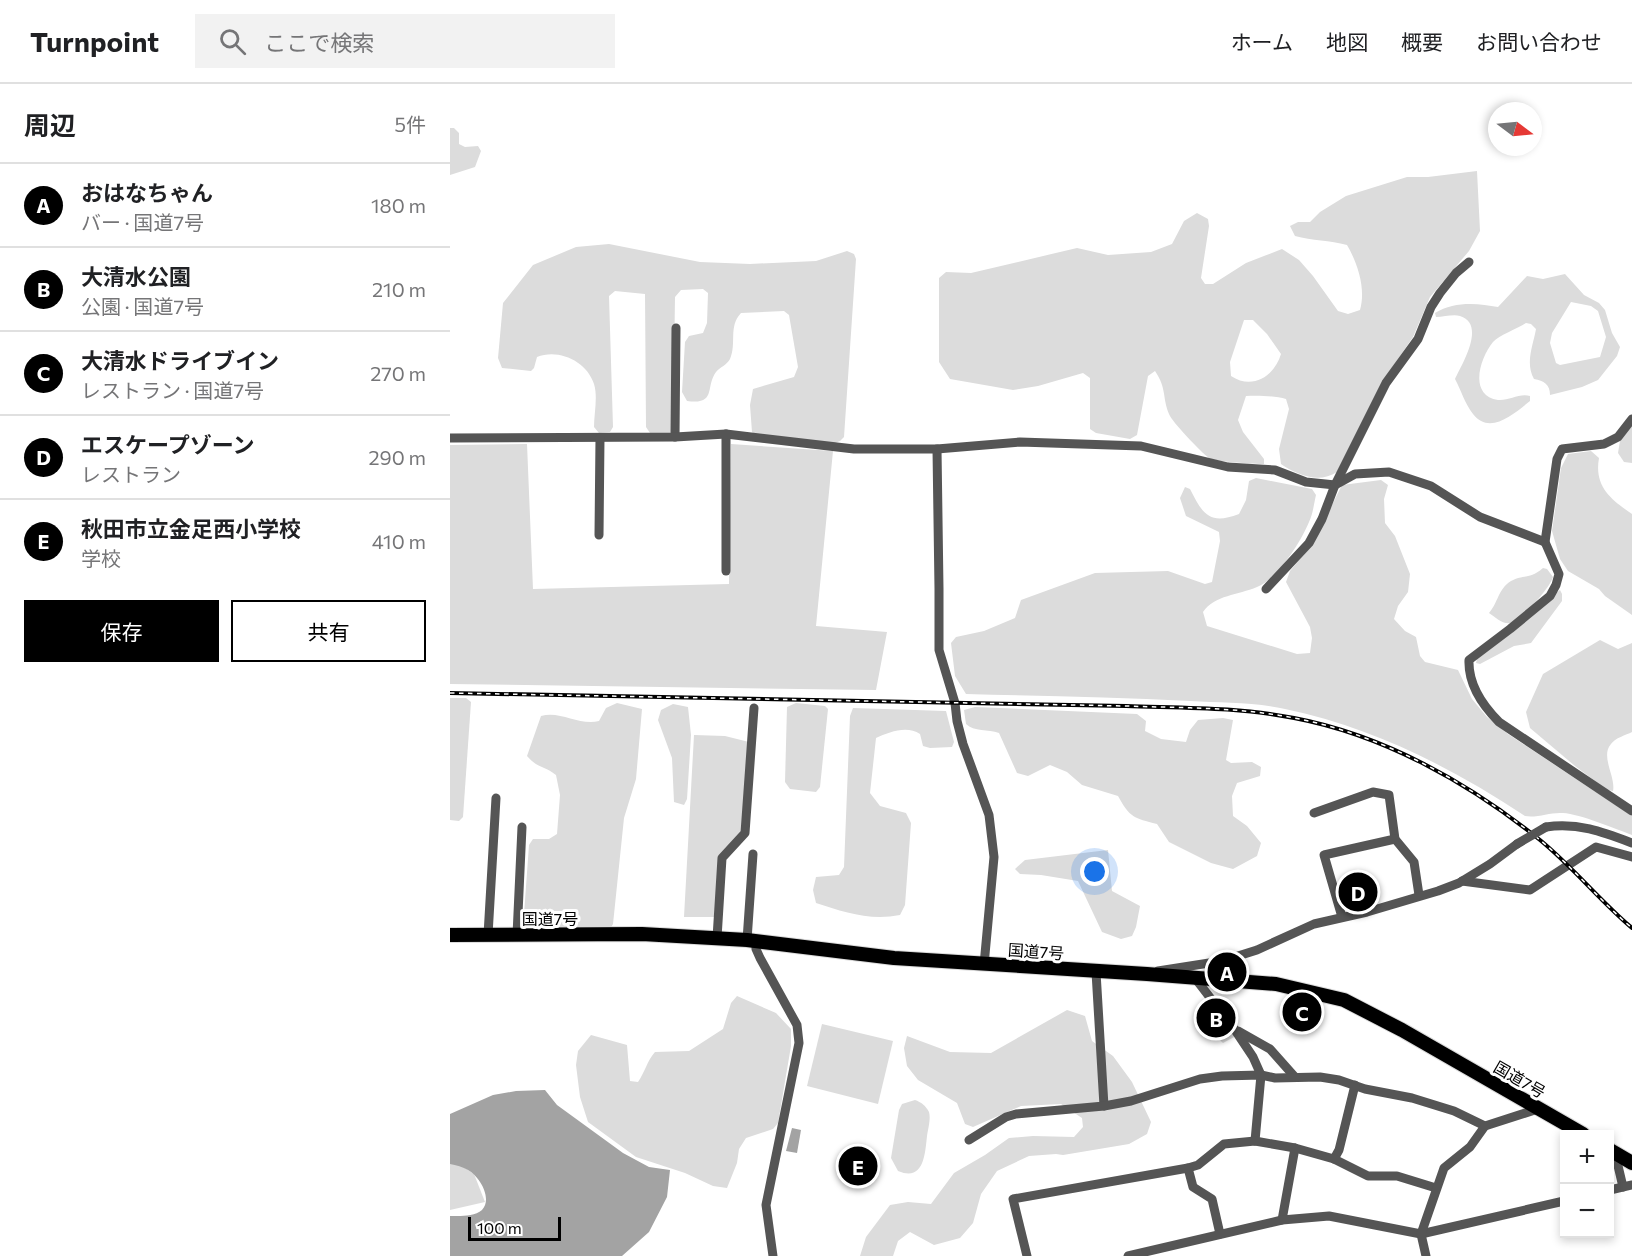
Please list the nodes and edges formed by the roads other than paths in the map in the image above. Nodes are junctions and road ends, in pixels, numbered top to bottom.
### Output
1 (1469, 262) dead end
2 (676, 328) dead end
3 (1632, 419) edge
4 (726, 434) junction
5 (675, 437) junction
6 (450, 438) edge
7 (600, 438) junction
8 (936, 449) junction
9 (1335, 485) junction
10 (600, 535) dead end
11 (1545, 542) junction
12 (726, 572) dead end
13 (1266, 589) dead end
14 (754, 708) dead end
15 (496, 798) dead end
16 (1632, 811) edge
17 (1314, 813) dead end
18 (522, 827) dead end
19 (1395, 839) junction
20 (1632, 843) edge
21 (753, 854) dead end
22 (1632, 857) edge
23 (1462, 881) junction
24 (1419, 895) junction
25 (1342, 917) junction
26 (450, 935) edge
27 (488, 935) junction
28 (517, 935) junction
29 (717, 938) junction
30 (751, 940) junction
31 (984, 964) junction
32 (1096, 972) junction
33 (1146, 974) junction
34 (1196, 978) junction
35 (1235, 1030) junction
36 (1261, 1075) junction
37 (1294, 1076) junction
38 (1355, 1085) junction
39 (1104, 1106) junction
40 (1538, 1109) junction
41 (1485, 1126) junction
42 (1576, 1130) edge
43 (969, 1140) dead end
44 (1256, 1141) junction
45 (1295, 1148) junction
46 (1614, 1152) edge
47 (1614, 1156) edge
48 (1334, 1159) junction
49 (1632, 1163) edge
50 (1188, 1168) junction
51 (1627, 1186) edge
52 (1436, 1188) junction
53 (1560, 1202) edge
54 (1282, 1220) junction
55 (1220, 1234) junction
56 (1421, 1234) junction
57 (773, 1256) edge
58 (1027, 1256) edge
59 (1128, 1256) edge
60 (1426, 1256) edge

1 - 9 street
2 - 5 street
3 - 11 street
4 - 5 street
4 - 8 street
4 - 12 street
5 - 7 street
6 - 7 street
7 - 10 street
8 - 9 street
8 - 31 street
9 - 11 street
9 - 13 street
11 - 16 street
14 - 29 street
15 - 27 street
17 - 19 street
18 - 28 street
19 - 24 street
19 - 25 street
20 - 23 street, bridge
21 - 30 street
22 - 23 street
23 - 24 street
24 - 25 street
25 - 33 street
26 - 27 highway, 国道7号
27 - 28 highway, 国道7号
28 - 29 highway, 国道7号
29 - 30 highway, 国道7号
30 - 31 highway, 国道7号
30 - 57 street
31 - 32 highway, 国道7号
32 - 33 highway, 国道7号
32 - 39 street
33 - 34 highway, 国道7号
34 - 35 street
34 - 40 highway, 国道7号
35 - 36 street
35 - 37 street
36 - 37 street
36 - 39 street
36 - 44 street
37 - 38 street
38 - 41 street
38 - 48 street
39 - 43 street
40 - 41 street
40 - 42 highway, 国道7号
41 - 52 street
44 - 45 street
44 - 50 street
45 - 48 street
45 - 54 street
46 - 49 highway
47 - 51 street
48 - 52 street
50 - 55 street
50 - 58 street
52 - 56 street
53 - 56 street
54 - 55 street
54 - 56 street
55 - 59 street
56 - 60 street

